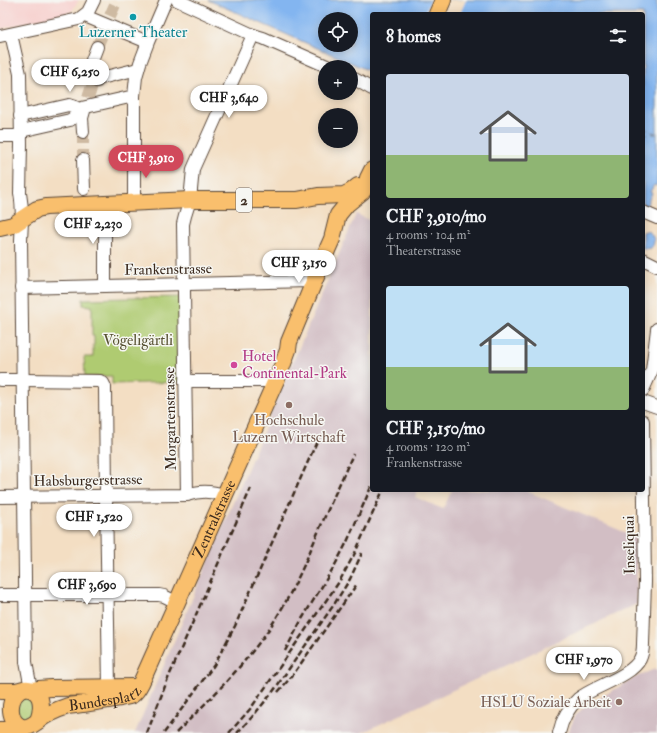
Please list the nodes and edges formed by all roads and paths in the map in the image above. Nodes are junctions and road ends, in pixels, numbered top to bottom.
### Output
1 (94, 0) edge
2 (166, 0) edge
3 (177, 0) edge
4 (443, 0) edge
5 (453, 0) edge
6 (438, 12) edge
7 (448, 12) edge
8 (82, 17) junction
9 (5, 35) edge
10 (253, 35) junction
11 (145, 41) dead end
12 (97, 47) tunnel mouth
13 (318, 62) edge
14 (138, 69) junction
15 (358, 79) edge
16 (358, 81) edge
17 (370, 82) edge
18 (370, 88) edge
19 (134, 96) junction
20 (84, 106) junction
21 (20, 116) junction
22 (82, 132) tunnel mouth
23 (21, 134) junction
24 (0, 136) edge
25 (83, 160) tunnel mouth
26 (370, 174) edge
27 (84, 189) dead end
28 (370, 198) edge
29 (190, 200) junction
30 (297, 200) junction
31 (134, 203) junction
32 (105, 204) junction
33 (351, 205) junction
34 (645, 213) edge
35 (657, 218) edge
36 (22, 219) junction
37 (0, 228) edge
38 (645, 260) edge
39 (657, 266) edge
40 (314, 283) junction
41 (184, 284) junction
42 (105, 286) junction
43 (21, 288) junction
44 (657, 334) edge
45 (288, 350) junction
46 (655, 367) edge
47 (0, 380) edge
48 (22, 380) junction
49 (185, 381) junction
50 (274, 385) junction
51 (645, 386) edge
52 (645, 403) edge
53 (657, 407) edge
54 (644, 492) edge
55 (187, 495) junction
56 (224, 495) junction
57 (106, 496) junction
58 (0, 497) edge
59 (24, 497) junction
60 (107, 594) junction
61 (0, 595) edge
62 (25, 595) junction
63 (178, 603) junction
64 (138, 687) junction
65 (109, 688) junction
66 (27, 690) junction
67 (0, 691) edge
68 (27, 727) edge
69 (0, 730) edge
70 (559, 733) edge

1 - 8 street
2 - 14 street
3 - 10 street
4 - 6 main road
5 - 7 main road
8 - 9 street
8 - 11 street
9 - 21 street
10 - 13 street
10 - 29 street, Morgartenstrasse
12 - 14 street
14 - 19 street
15 - 17 street
16 - 18 street
19 - 20 street
19 - 31 street
20 - 21 street
20 - 22 street
20 - 23 street
21 - 23 street
23 - 24 street
23 - 36 street
25 - 27 street
26 - 30 main road, 2
26 - 33 main road, Zentralstrasse
28 - 33 main road, 2
29 - 30 main road, 2
29 - 31 main road, 2
29 - 41 street, Morgartenstrasse
30 - 33 main road, 2
31 - 32 main road, 2
32 - 36 main road, 2
32 - 42 street
33 - 40 main road, Zentralstrasse
33 - 45 main road, Zentralstrasse
34 - 35 street
36 - 37 main road, 2
36 - 43 street
38 - 39 street
40 - 41 street, Frankenstrasse
40 - 45 main road, Zentralstrasse
41 - 42 street, Frankenstrasse
41 - 49 street, Morgartenstrasse
42 - 43 street, Frankenstrasse
43 - 48 street
44 - 46 street
45 - 50 main road, Zentralstrasse
46 - 51 street
47 - 48 street
48 - 57 street
48 - 59 street
49 - 50 street
49 - 55 street, Morgartenstrasse
50 - 56 main road, Zentralstrasse
52 - 53 street
54 - 70 street, Inseliquai
55 - 56 street, Habsburgerstrasse
55 - 57 street, Habsburgerstrasse
56 - 63 main road, Zentralstrasse
57 - 59 street, Habsburgerstrasse
57 - 60 street
58 - 59 street, Habsburgerstrasse
59 - 62 street
60 - 62 street
60 - 63 street
60 - 65 street
61 - 62 street
62 - 66 street
63 - 64 main road, Zentralstrasse
64 - 65 main road, Bundesplatz
64 - 68 main road, Bundesplatz
65 - 66 main road, Bundesplatz
66 - 67 main road, Bundesplatz
66 - 68 main road, Bundesplatz
66 - 68 main road
68 - 69 main road, Bundesplatz

